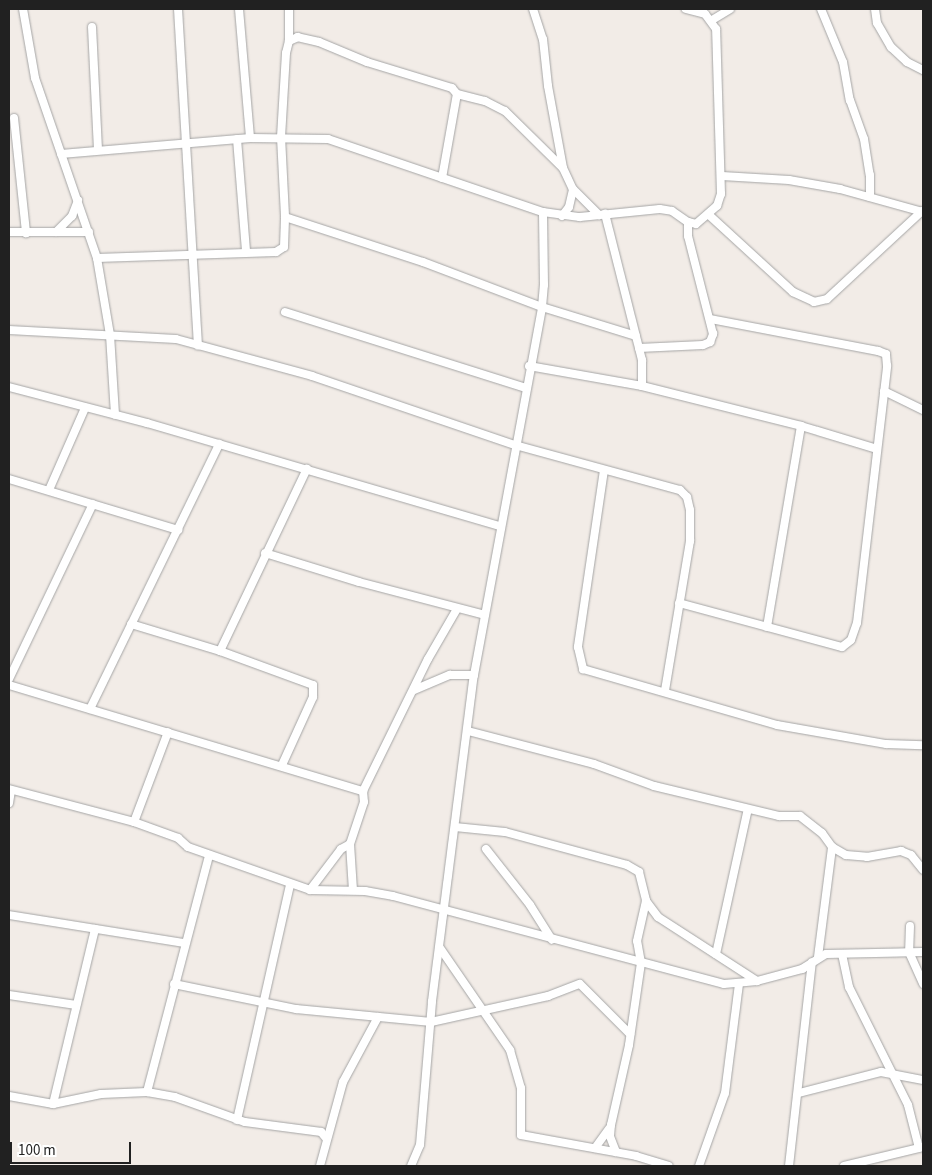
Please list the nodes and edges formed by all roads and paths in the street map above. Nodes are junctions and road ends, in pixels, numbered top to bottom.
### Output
1 (239, 9) edge
2 (289, 9) edge
3 (533, 9) edge
4 (686, 9) edge
5 (730, 9) edge
6 (821, 9) edge
7 (875, 9) edge
8 (24, 11) edge
9 (178, 12) edge
10 (712, 20) junction
11 (92, 27) dead end
12 (289, 41) junction
13 (923, 70) edge
14 (457, 94) junction
15 (14, 118) dead end
16 (281, 137) junction
17 (250, 138) junction
18 (237, 139) junction
19 (184, 143) junction
20 (12, 148) edge
21 (98, 149) junction
22 (61, 154) junction
23 (563, 168) junction
24 (722, 176) junction
25 (442, 178) junction
26 (573, 188) junction
27 (870, 197) junction
28 (78, 200) junction
29 (543, 212) junction
30 (922, 212) edge
31 (602, 215) junction
32 (709, 215) junction
33 (562, 216) junction
34 (285, 217) junction
35 (692, 223) junction
36 (9, 232) edge
37 (56, 232) junction
38 (89, 232) junction
39 (26, 233) junction
40 (246, 252) junction
41 (194, 253) junction
42 (96, 258) junction
43 (542, 307) junction
44 (285, 312) dead end
45 (711, 319) junction
46 (9, 330) edge
47 (110, 335) junction
48 (636, 336) junction
49 (198, 345) junction
50 (639, 348) junction
51 (529, 366) junction
52 (642, 386) junction
53 (9, 387) edge
54 (526, 388) junction
55 (884, 391) junction
56 (85, 408) junction
57 (923, 410) edge
58 (116, 415) junction
59 (800, 426) junction
60 (220, 444) junction
61 (515, 445) junction
62 (877, 449) junction
63 (307, 469) junction
64 (604, 470) junction
65 (9, 479) edge
66 (49, 490) junction
67 (93, 504) junction
68 (500, 526) junction
69 (178, 530) junction
70 (265, 553) junction
71 (679, 603) junction
72 (457, 609) junction
73 (485, 614) junction
74 (131, 624) junction
75 (767, 627) junction
76 (220, 650) junction
77 (474, 675) junction
78 (9, 679) edge
79 (9, 685) edge
80 (414, 690) junction
81 (665, 691) junction
82 (90, 709) junction
83 (468, 731) junction
84 (168, 732) junction
85 (923, 746) edge
86 (282, 765) junction
87 (10, 789) edge
88 (363, 791) junction
89 (9, 804) edge
90 (748, 809) junction
91 (134, 822) junction
92 (455, 827) junction
93 (350, 844) junction
94 (832, 847) junction
95 (486, 849) dead end
96 (209, 855) junction
97 (923, 870) edge
98 (290, 884) junction
99 (310, 890) junction
100 (352, 890) junction
101 (646, 901) junction
102 (445, 912) junction
103 (9, 915) edge
104 (910, 926) dead end
105 (95, 929) junction
106 (552, 940) junction
107 (184, 943) junction
108 (440, 948) junction
109 (909, 952) junction
110 (923, 952) edge
111 (716, 954) junction
112 (842, 954) junction
113 (815, 960) junction
114 (641, 963) junction
115 (757, 981) junction
116 (174, 984) junction
117 (739, 984) junction
118 (923, 984) edge
119 (9, 995) edge
120 (264, 1002) junction
121 (76, 1005) junction
122 (481, 1009) junction
123 (378, 1017) junction
124 (431, 1022) junction
125 (630, 1034) junction
126 (894, 1075) junction
127 (923, 1080) edge
128 (147, 1092) junction
129 (799, 1093) junction
130 (9, 1096) edge
131 (53, 1104) junction
132 (237, 1120) junction
133 (611, 1125) junction
134 (326, 1138) junction
135 (595, 1148) junction
136 (921, 1148) edge
137 (616, 1152) junction
138 (320, 1166) edge
139 (411, 1166) edge
140 (670, 1166) edge
141 (698, 1166) edge
142 (789, 1166) edge
143 (844, 1166) edge

1 - 17 street
2 - 12 street
3 - 23 street
4 - 10 street
5 - 10 street
6 - 27 street
7 - 13 street
8 - 22 street
9 - 19 street
10 - 24 street
11 - 21 street
12 - 14 street
12 - 16 street
14 - 23 street
14 - 25 street
15 - 20 street
16 - 17 street
16 - 25 street
16 - 34 street
17 - 18 street
18 - 19 street
18 - 40 street
19 - 21 street
19 - 41 street
20 - 39 street
21 - 22 street
22 - 28 street
23 - 26 street
24 - 27 street
24 - 32 street
25 - 29 street
26 - 31 street
26 - 33 street
27 - 30 street
28 - 37 street
28 - 38 street
29 - 33 street
29 - 43 street
30 - 32 street
31 - 33 street
31 - 35 street
31 - 48 street
32 - 35 street
34 - 40 street
34 - 43 street
35 - 45 street
36 - 39 street
37 - 38 street
37 - 39 street
38 - 42 street
40 - 41 street
41 - 42 street
41 - 49 street
42 - 47 street
43 - 48 street
43 - 51 street
44 - 54 street
45 - 50 street
45 - 55 street
46 - 47 street
47 - 49 street
47 - 58 street
48 - 50 street
49 - 61 street
50 - 52 street
51 - 52 street
51 - 54 street
52 - 59 street
53 - 56 street
54 - 61 street
55 - 57 street
55 - 62 street
56 - 58 street
56 - 66 street
58 - 60 street
59 - 62 street
59 - 75 street
60 - 63 street
60 - 69 street
61 - 64 street
61 - 68 street
62 - 75 street
63 - 68 street
63 - 70 street
64 - 71 street
64 - 81 street
65 - 66 street
66 - 67 street
67 - 69 street
67 - 78 street
68 - 73 street
69 - 74 street
70 - 72 street
70 - 76 street
71 - 75 street
71 - 81 street
72 - 73 street
72 - 80 street
73 - 77 street
74 - 76 street
74 - 82 street
76 - 86 street
77 - 80 street
77 - 83 street
79 - 82 street
80 - 88 street
81 - 85 street
82 - 84 street
83 - 90 street
83 - 92 street
84 - 86 street
84 - 91 street
86 - 88 street
87 - 89 street
87 - 91 street
88 - 93 street
90 - 94 street
90 - 111 street
91 - 96 street
92 - 101 street
92 - 102 street
93 - 99 street
93 - 100 street
94 - 97 street
94 - 113 street
95 - 106 street
96 - 98 street
96 - 107 street
98 - 99 street
98 - 120 street
99 - 100 street
100 - 102 street
101 - 111 street
101 - 114 street
102 - 106 street
102 - 108 street
103 - 105 street
104 - 109 street
105 - 107 street
105 - 121 street
106 - 114 street
107 - 116 street
108 - 122 street
108 - 124 street
109 - 110 street
109 - 112 street
109 - 118 street
111 - 115 street
112 - 113 street
112 - 126 street
113 - 115 street
113 - 129 street
114 - 117 street
114 - 125 street
115 - 117 street
116 - 120 street
116 - 128 street
117 - 141 street
119 - 121 street
120 - 123 street
120 - 132 street
121 - 131 street
122 - 124 street
122 - 125 street
122 - 135 street
123 - 124 street
123 - 134 street
124 - 139 street
125 - 133 street
126 - 127 street
126 - 129 street
126 - 136 street
128 - 131 street
128 - 132 street
129 - 142 street
130 - 131 street
132 - 134 street
133 - 135 street
133 - 137 street
134 - 138 street
135 - 137 street
136 - 143 street
137 - 140 street

